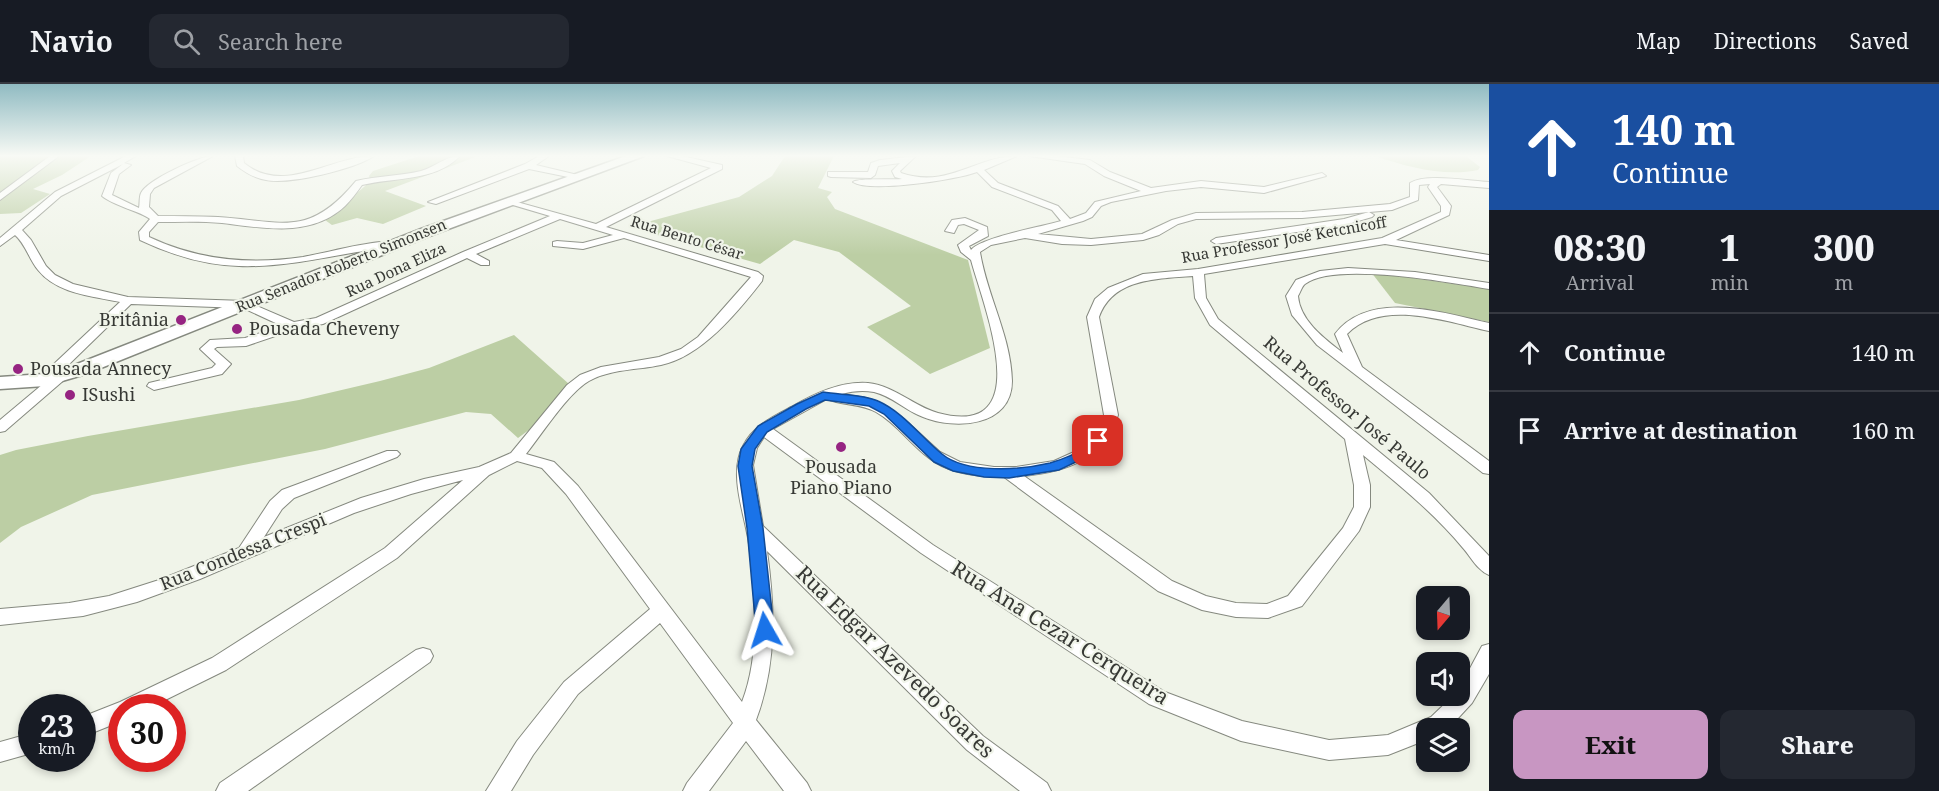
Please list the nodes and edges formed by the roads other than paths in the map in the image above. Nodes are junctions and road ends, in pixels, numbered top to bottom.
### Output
1 (68, 189) edge
2 (110, 189) edge
3 (149, 189) edge
4 (354, 189) edge
5 (467, 189) edge
6 (542, 189) edge
7 (673, 189) edge
8 (1005, 189) edge
9 (1145, 189) edge
10 (1165, 189) edge
11 (1414, 189) edge
12 (1437, 189) edge
13 (1150, 191) junction
14 (509, 201) junction
15 (433, 202) dead end
16 (1392, 207) junction
17 (152, 216) junction
18 (559, 216) junction
19 (1068, 223) junction
20 (597, 227) junction
21 (15, 229) junction
22 (950, 231) dead end
23 (624, 235) junction
24 (1024, 235) junction
25 (1216, 241) dead end
26 (1385, 241) junction
27 (0, 243) edge
28 (557, 244) dead end
29 (393, 245) junction
30 (467, 254) junction
31 (1489, 258) edge
32 (976, 259) junction
33 (485, 263) dead end
34 (1198, 272) junction
35 (1489, 286) edge
36 (128, 300) junction
37 (245, 305) junction
38 (293, 326) junction
39 (1489, 327) edge
40 (1359, 371) junction
41 (53, 378) junction
42 (0, 383) edge
43 (154, 386) dead end
44 (823, 396) junction
45 (0, 428) edge
46 (763, 429) junction
47 (1352, 438) junction
48 (392, 454) dead end
49 (516, 456) junction
50 (1489, 469) edge
51 (483, 471) junction
52 (1009, 473) junction
53 (755, 528) junction
54 (246, 551) junction
55 (1489, 568) edge
56 (661, 610) junction
57 (0, 616) edge
58 (1489, 652) edge
59 (423, 656) dead end
60 (157, 694) edge
61 (1447, 718) edge
62 (745, 723) junction
63 (1416, 734) edge
64 (18, 747) edge
65 (0, 752) edge
66 (228, 791) edge
67 (498, 791) edge
68 (694, 791) edge
69 (798, 791) edge
70 (1039, 791) edge

1 - 21 street
2 - 17 street
3 - 17 street
4 - 17 street
5 - 15 street
6 - 14 street, Rua Senador Roberto Simonsen
7 - 20 street
8 - 19 street
9 - 13 street
10 - 13 street
11 - 16 street
12 - 26 street, Rua Professor José Ketcnicoff
13 - 19 street
14 - 18 street, Rua Bento César
14 - 29 street, Rua Senador Roberto Simonsen
16 - 24 street
16 - 25 street
17 - 29 street
18 - 20 street, Rua Bento César
18 - 30 street, Rua Dona Eliza
19 - 24 street
20 - 23 street, Rua Bento César
21 - 27 street
21 - 36 street
22 - 32 street
23 - 28 street
23 - 49 street, Rua Bento César
24 - 32 street
26 - 31 street
26 - 34 street, Rua Professor José Ketcnicoff
29 - 37 street, Rua Senador Roberto Simonsen
30 - 33 street
30 - 38 street, Rua Dona Eliza
32 - 44 street
34 - 47 street, Rua Professor José Paulo
34 - 52 street, Rua Professor José Ketcnicoff
35 - 40 street
36 - 37 street
36 - 41 street
37 - 38 street
37 - 41 street, Rua Senador Roberto Simonsen
38 - 43 street, Rua Dona Eliza
39 - 40 street
40 - 50 street
41 - 42 street, Rua Senador Roberto Simonsen
41 - 45 street
44 - 46 street
44 - 52 street
46 - 53 street
46 - 63 street, Rua Ana Cezar Cerqueira
47 - 52 street
47 - 55 street, Rua Professor José Paulo
48 - 54 street
49 - 51 street
49 - 56 street
51 - 54 street, Rua Condessa Crespi
51 - 60 street
53 - 62 street
53 - 70 street, Rua Edgar Azevedo Soares
54 - 57 street, Rua Condessa Crespi
56 - 62 street
56 - 67 street
58 - 61 street, Rua Ana Cezar Cerqueira
59 - 66 street
62 - 68 street
62 - 69 street
64 - 65 street

